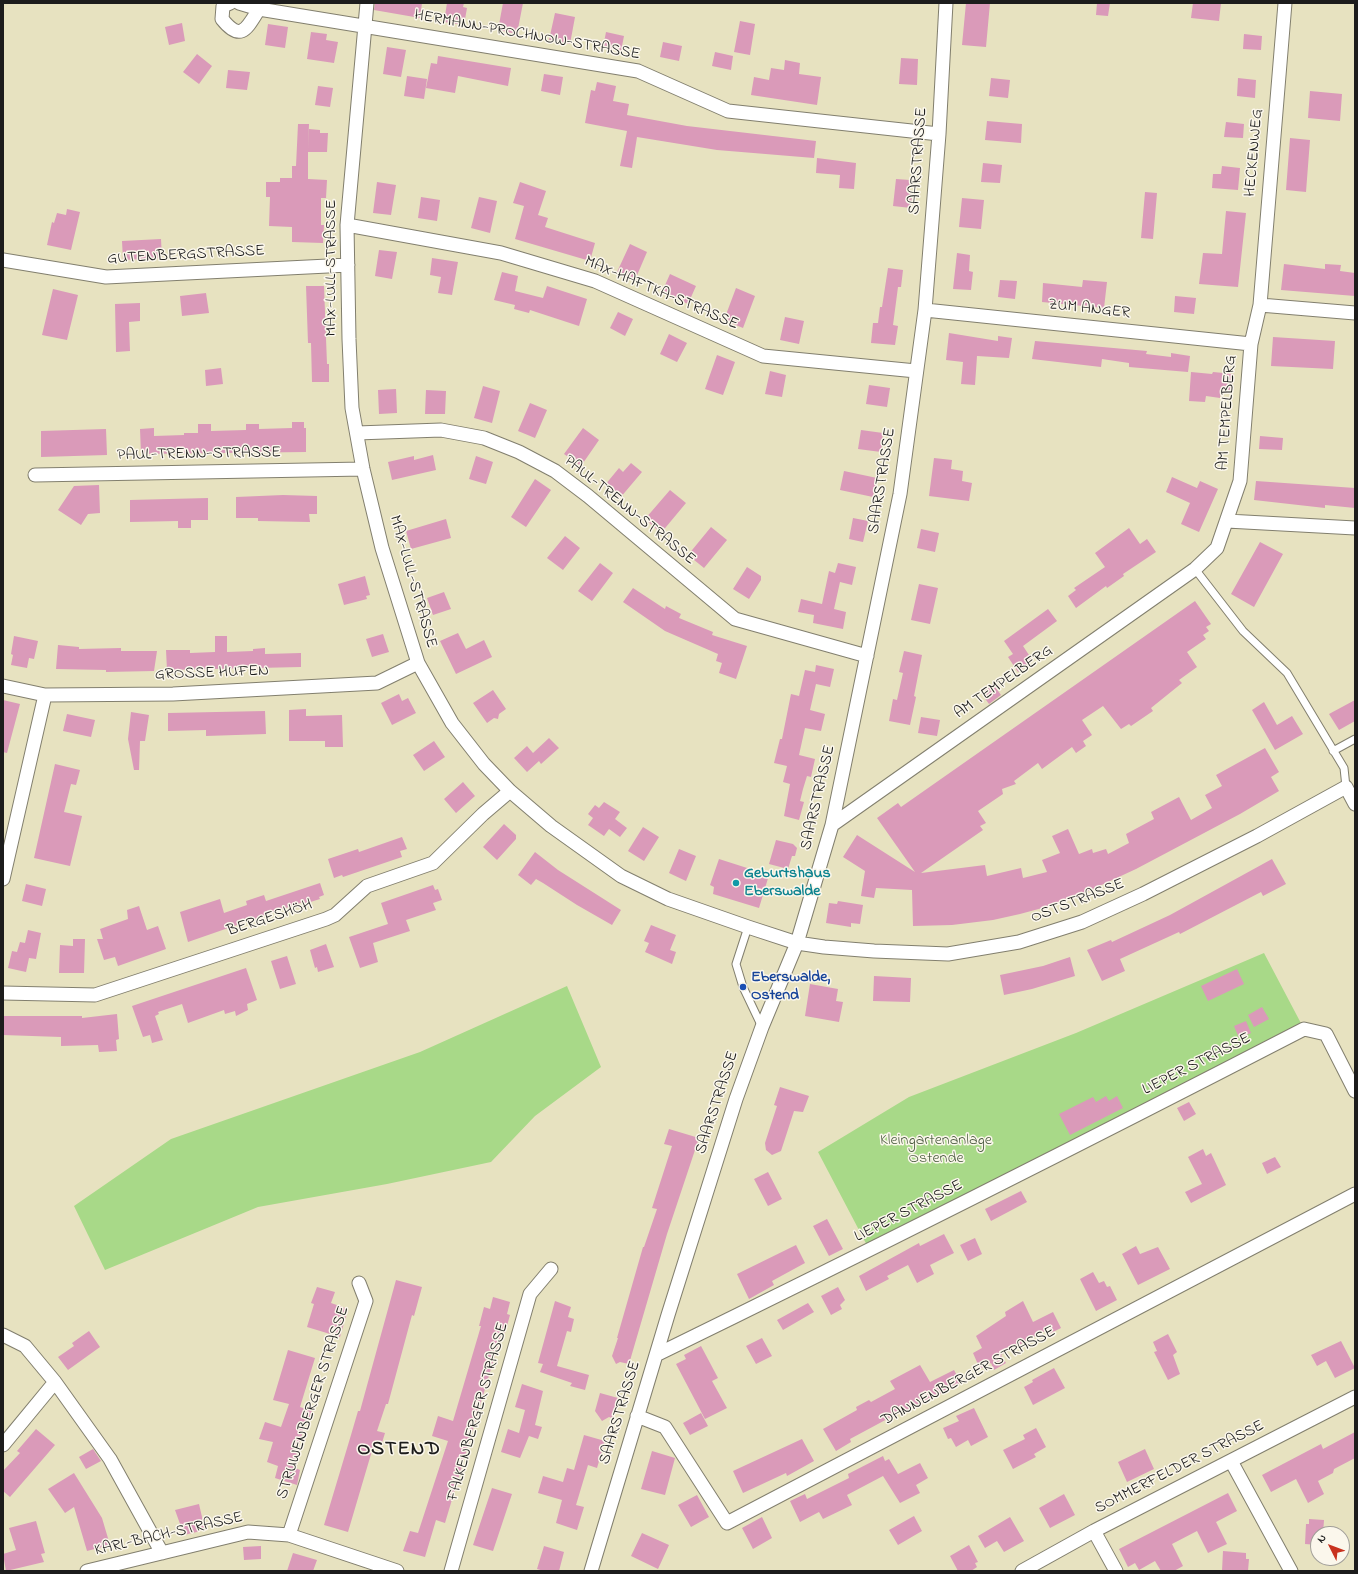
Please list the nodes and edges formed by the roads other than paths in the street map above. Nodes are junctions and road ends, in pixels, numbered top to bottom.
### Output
1 (230, 3) edge
2 (239, 3) edge
3 (367, 3) edge
4 (946, 3) edge
5 (1285, 3) edge
6 (259, 9) junction
7 (364, 26) junction
8 (939, 134) junction
9 (347, 225) junction
10 (3, 260) edge
11 (348, 265) junction
12 (1260, 305) junction
13 (925, 310) junction
14 (1355, 313) edge
15 (1251, 344) junction
16 (916, 371) junction
17 (357, 433) junction
18 (363, 469) junction
19 (35, 475) dead end
20 (1227, 521) junction
21 (1355, 528) edge
22 (1195, 570) junction
23 (867, 656) junction
24 (418, 663) junction
25 (3, 686) edge
26 (44, 695) junction
27 (1355, 739) edge
28 (1333, 751) junction
29 (1346, 787) junction
30 (510, 791) junction
31 (1355, 804) edge
32 (832, 825) junction
33 (3, 879) edge
34 (748, 927) junction
35 (797, 943) junction
36 (3, 993) edge
37 (762, 1027) junction
38 (1355, 1091) edge
39 (1355, 1194) edge
40 (551, 1269) dead end
41 (359, 1282) dead end
42 (3, 1335) edge
43 (656, 1355) junction
44 (55, 1382) junction
45 (1355, 1397) edge
46 (637, 1416) junction
47 (3, 1445) edge
48 (1231, 1461) junction
49 (1094, 1531) junction
50 (289, 1535) junction
51 (162, 1553) junction
52 (87, 1571) edge
53 (397, 1571) edge
54 (451, 1571) edge
55 (591, 1571) edge
56 (1022, 1571) edge
57 (1116, 1571) edge
58 (1291, 1571) edge

1 - 6 street
2 - 6 street
3 - 7 street, MAX-LULL-STRASSE
4 - 8 street, SAARSTRASSE
5 - 12 street, HECKENWEG
6 - 7 street
7 - 8 street, HERMANN-PROCHNOW-STRASSE
7 - 9 street, MAX-LULL-STRASSE
8 - 13 street, SAARSTRASSE
9 - 11 street, MAX-LULL-STRASSE
9 - 16 street, MAX-HAFTKA-STRASSE
10 - 11 street, GUTENBERGSTRASSE
11 - 17 street, MAX-LULL-STRASSE
12 - 14 street
12 - 15 street, AM TEMPELBERG
13 - 15 street, ZUM ANGER
13 - 16 street, SAARSTRASSE
15 - 20 street, AM TEMPELBERG
16 - 23 street, SAARSTRASSE
17 - 18 street, MAX-LULL-STRASSE
17 - 23 street, PAUL-TRENN-STRASSE
18 - 19 street, PAUL-TRENN-STRASSE
18 - 24 street, MAX-LULL-STRASSE
20 - 21 street
20 - 22 street, AM TEMPELBERG
22 - 28 lane
22 - 32 street, AM TEMPELBERG
23 - 32 street, SAARSTRASSE
24 - 26 street, GROSSE HUFEN
24 - 30 street, MAX-LULL-STRASSE
25 - 26 street, GROSSE HUFEN
26 - 33 street
27 - 28 lane
28 - 29 lane
29 - 31 street
29 - 35 street, OSTSTRASSE
30 - 34 street, MAX-LULL-STRASSE
30 - 36 street, BERGESHÖH
32 - 35 street, SAARSTRASSE
34 - 35 street, MAX-LULL-STRASSE
34 - 37 lane
35 - 37 street, SAARSTRASSE
37 - 43 street, SAARSTRASSE
38 - 43 street, LIEPER STRASSE
39 - 46 street, DANNENBERGER STRASSE
40 - 54 street, FALKENBERGER STRASSE
41 - 50 street, STRUWENBERGER STRASSE
42 - 44 street
43 - 46 street, SAARSTRASSE
44 - 47 street
44 - 51 street
45 - 48 street, SOMMERFELDER STRASSE
46 - 55 street, SAARSTRASSE
48 - 49 street, SOMMERFELDER STRASSE
48 - 58 street
49 - 56 street, SOMMERFELDER STRASSE
49 - 57 street
50 - 51 street, KARL-BACH-STRASSE
50 - 53 street, KARL-BACH-STRASSE
51 - 52 street, KARL-BACH-STRASSE

